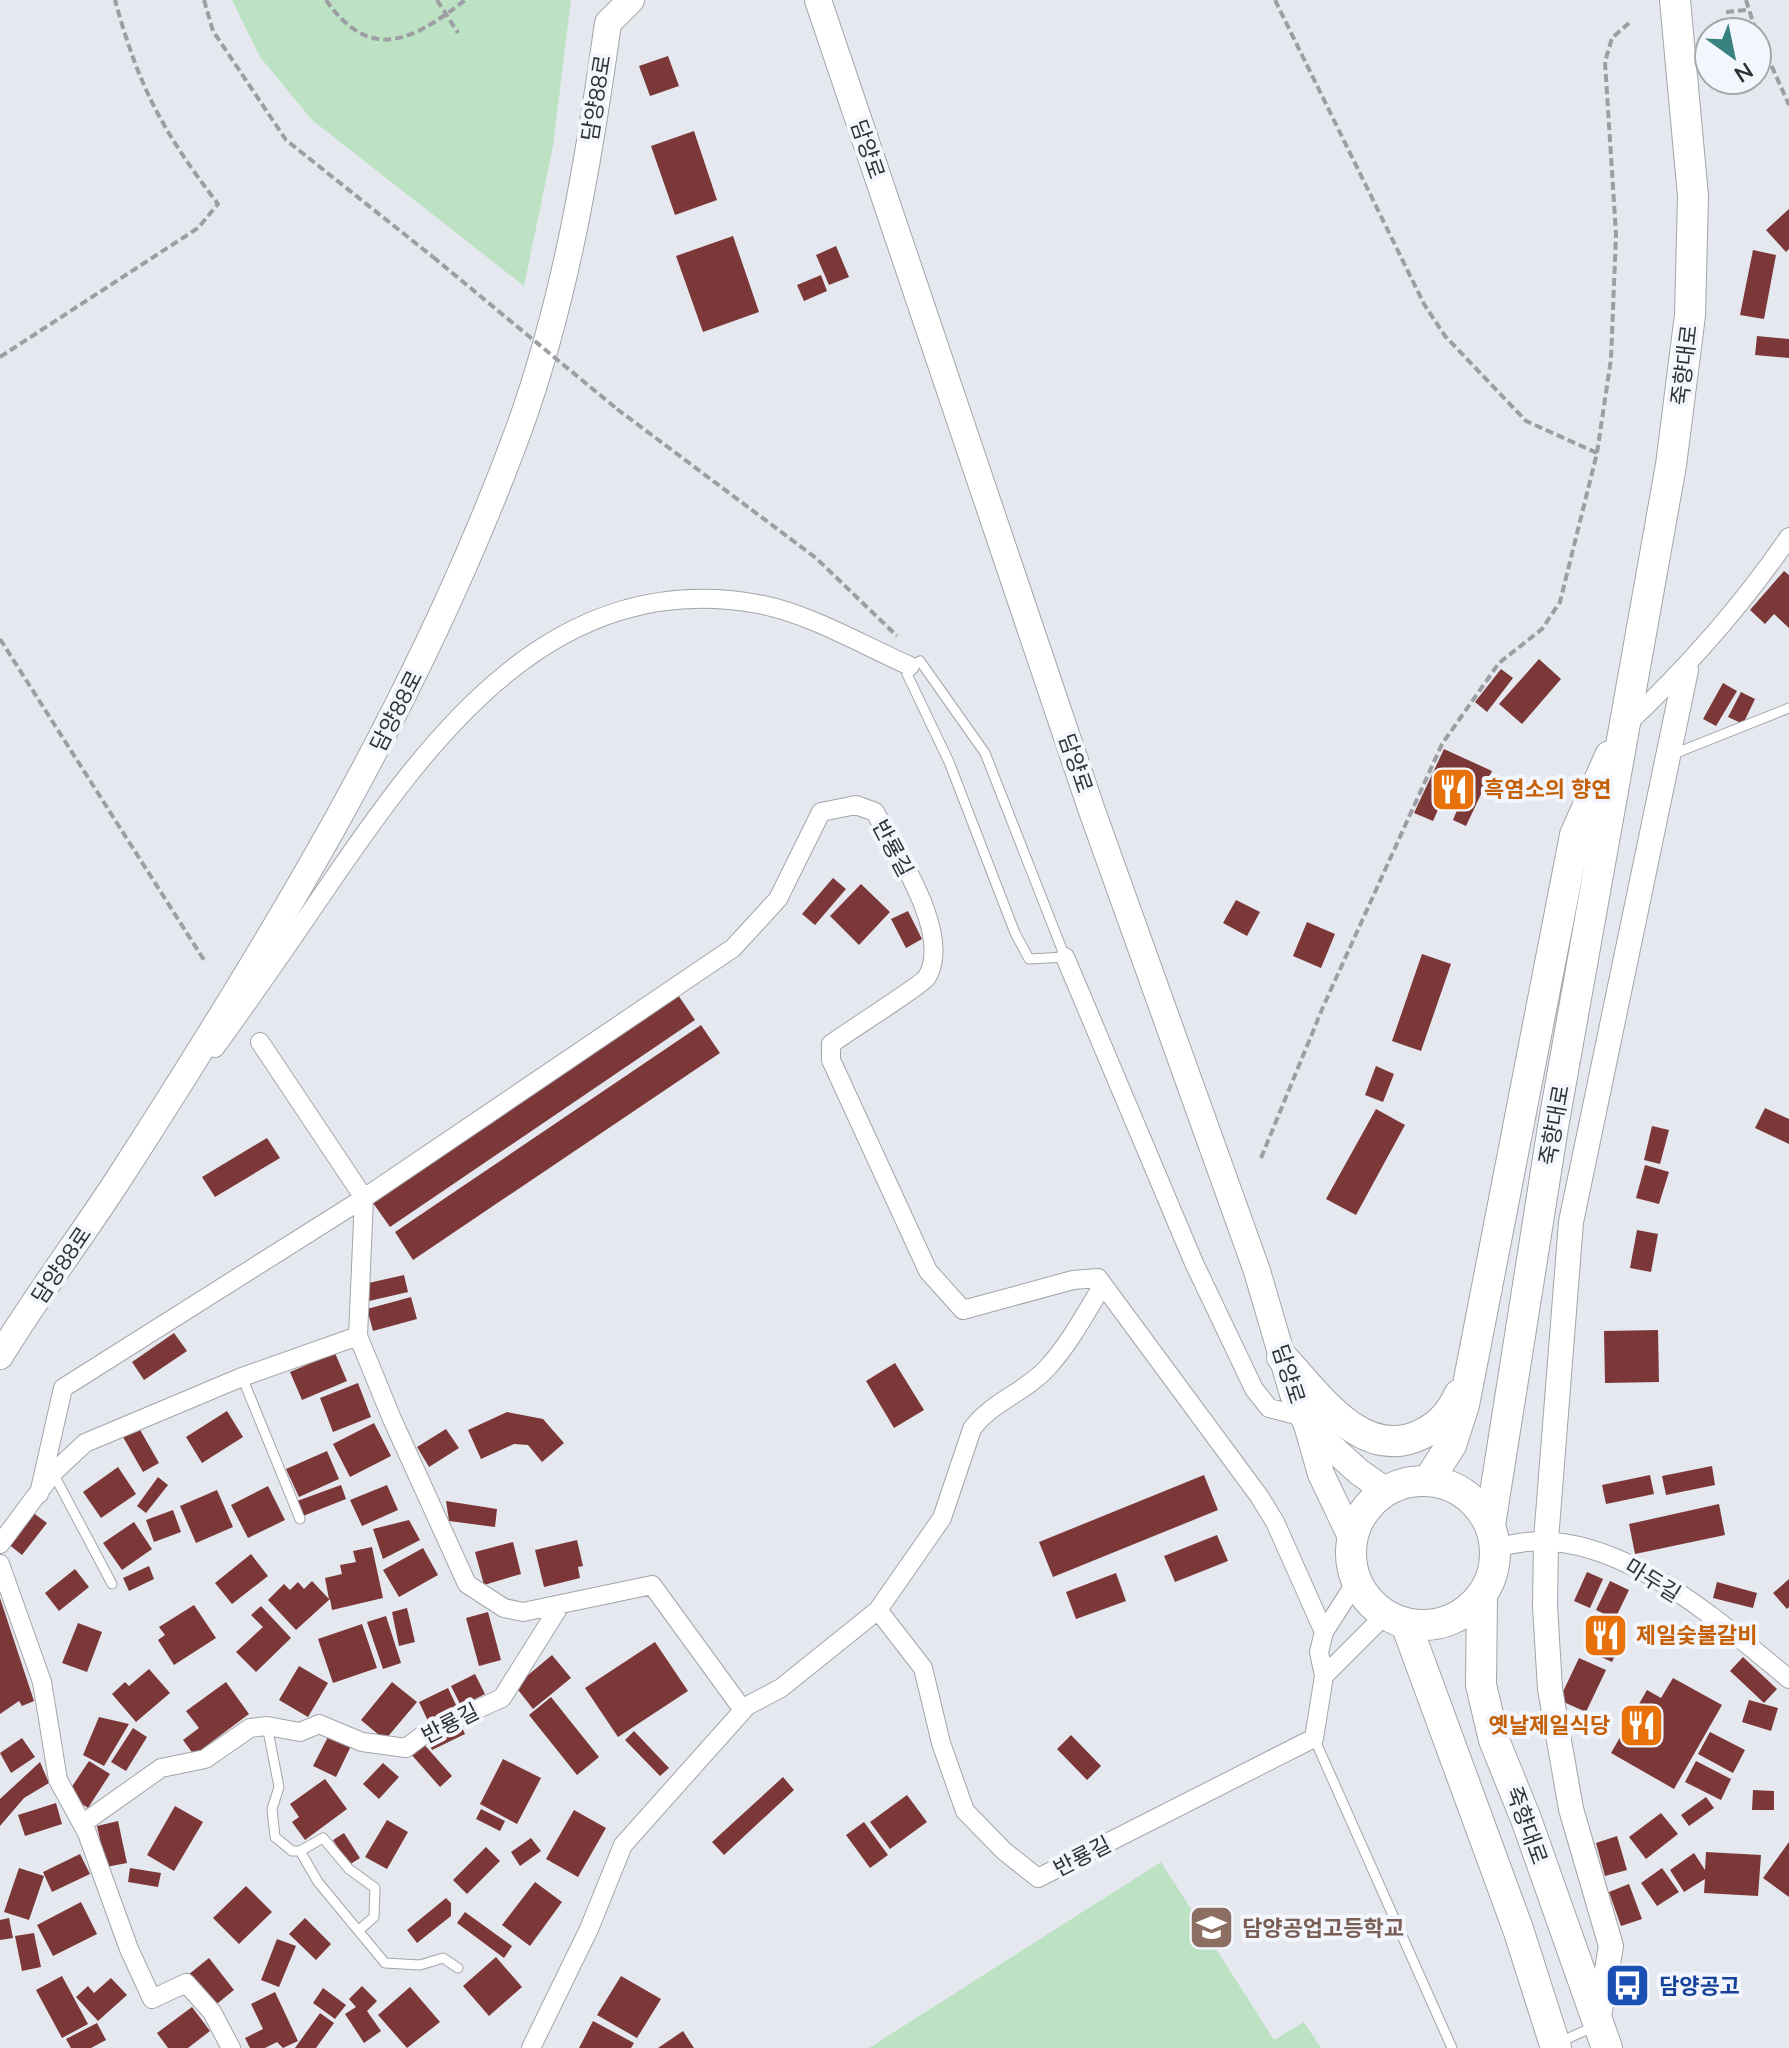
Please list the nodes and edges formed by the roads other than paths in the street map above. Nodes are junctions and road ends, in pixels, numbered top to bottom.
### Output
1 (631, 0) edge
2 (818, 0) edge
3 (1675, 0) edge
4 (1789, 537) edge
5 (915, 664) junction
6 (1686, 670) junction
7 (1789, 708) edge
8 (1625, 726) junction
9 (1668, 756) junction
10 (1065, 957) junction
11 (260, 1042) dead end
12 (116, 1182) junction
13 (364, 1198) junction
14 (1103, 1285) junction
15 (358, 1336) junction
16 (1476, 1352) junction
17 (0, 1356) edge
18 (1282, 1357) junction
19 (242, 1377) junction
20 (1305, 1421) junction
21 (53, 1473) junction
22 (1428, 1481) junction
23 (1386, 1491) junction
24 (39, 1494) junction
25 (300, 1519) dead end
26 (1492, 1537) junction
27 (1352, 1539) junction
28 (1546, 1540) junction
29 (0, 1544) edge
30 (0, 1564) edge
31 (1356, 1582) junction
32 (112, 1584) dead end
33 (1482, 1595) junction
34 (561, 1604) junction
35 (878, 1610) junction
36 (1395, 1620) junction
37 (1324, 1632) junction
38 (1784, 1669) edge
39 (1324, 1676) junction
40 (743, 1710) junction
41 (267, 1726) junction
42 (1314, 1738) junction
43 (82, 1824) junction
44 (300, 1851) junction
45 (359, 1930) junction
46 (458, 1968) dead end
47 (1602, 2036) edge
48 (1552, 2047) edge
49 (231, 2048) edge
50 (531, 2048) edge
51 (1452, 2048) edge

1 - 12 main road, 담양88로
2 - 18 main road, 담양로
3 - 8 main road, 죽향대로
4 - 6 street
5 - 10 lane
5 - 10 lane
5 - 12 street
6 - 8 street
6 - 9 street
7 - 9 lane
8 - 16 main road, 죽향대로
8 - 26 main road, 죽향대로
9 - 28 street
10 - 20 street
11 - 13 street
12 - 17 main road, 담양88로
13 - 14 street, 반룡길
13 - 15 street
13 - 24 street, 반룡길
14 - 35 street
14 - 37 street
15 - 19 street, 반룡길
15 - 34 street
16 - 18 main road
16 - 22 main road, 죽향대로
18 - 20 main road, 담양로
19 - 21 street, 반룡길
19 - 25 lane
20 - 23 main road, 담양로
20 - 27 main road
21 - 24 street, 반룡길
21 - 32 lane
22 - 23 main road
22 - 26 main road
23 - 27 main road
24 - 29 street, 반룡길
26 - 28 street, 마두길
26 - 33 main road
27 - 31 main road
28 - 38 street, 마두길
28 - 47 street
30 - 43 street
31 - 36 main road
31 - 37 street
33 - 36 main road
33 - 47 main road, 죽향대로
34 - 40 street
34 - 41 street, 반룡길
35 - 40 street
35 - 42 street, 반룡길
36 - 39 street
36 - 48 main road, 죽향대로
37 - 39 street
39 - 42 street
40 - 50 street
41 - 43 street, 반룡길
41 - 44 lane
42 - 51 lane
43 - 49 street
44 - 45 lane
44 - 45 lane
45 - 46 lane
47 - 48 lane

